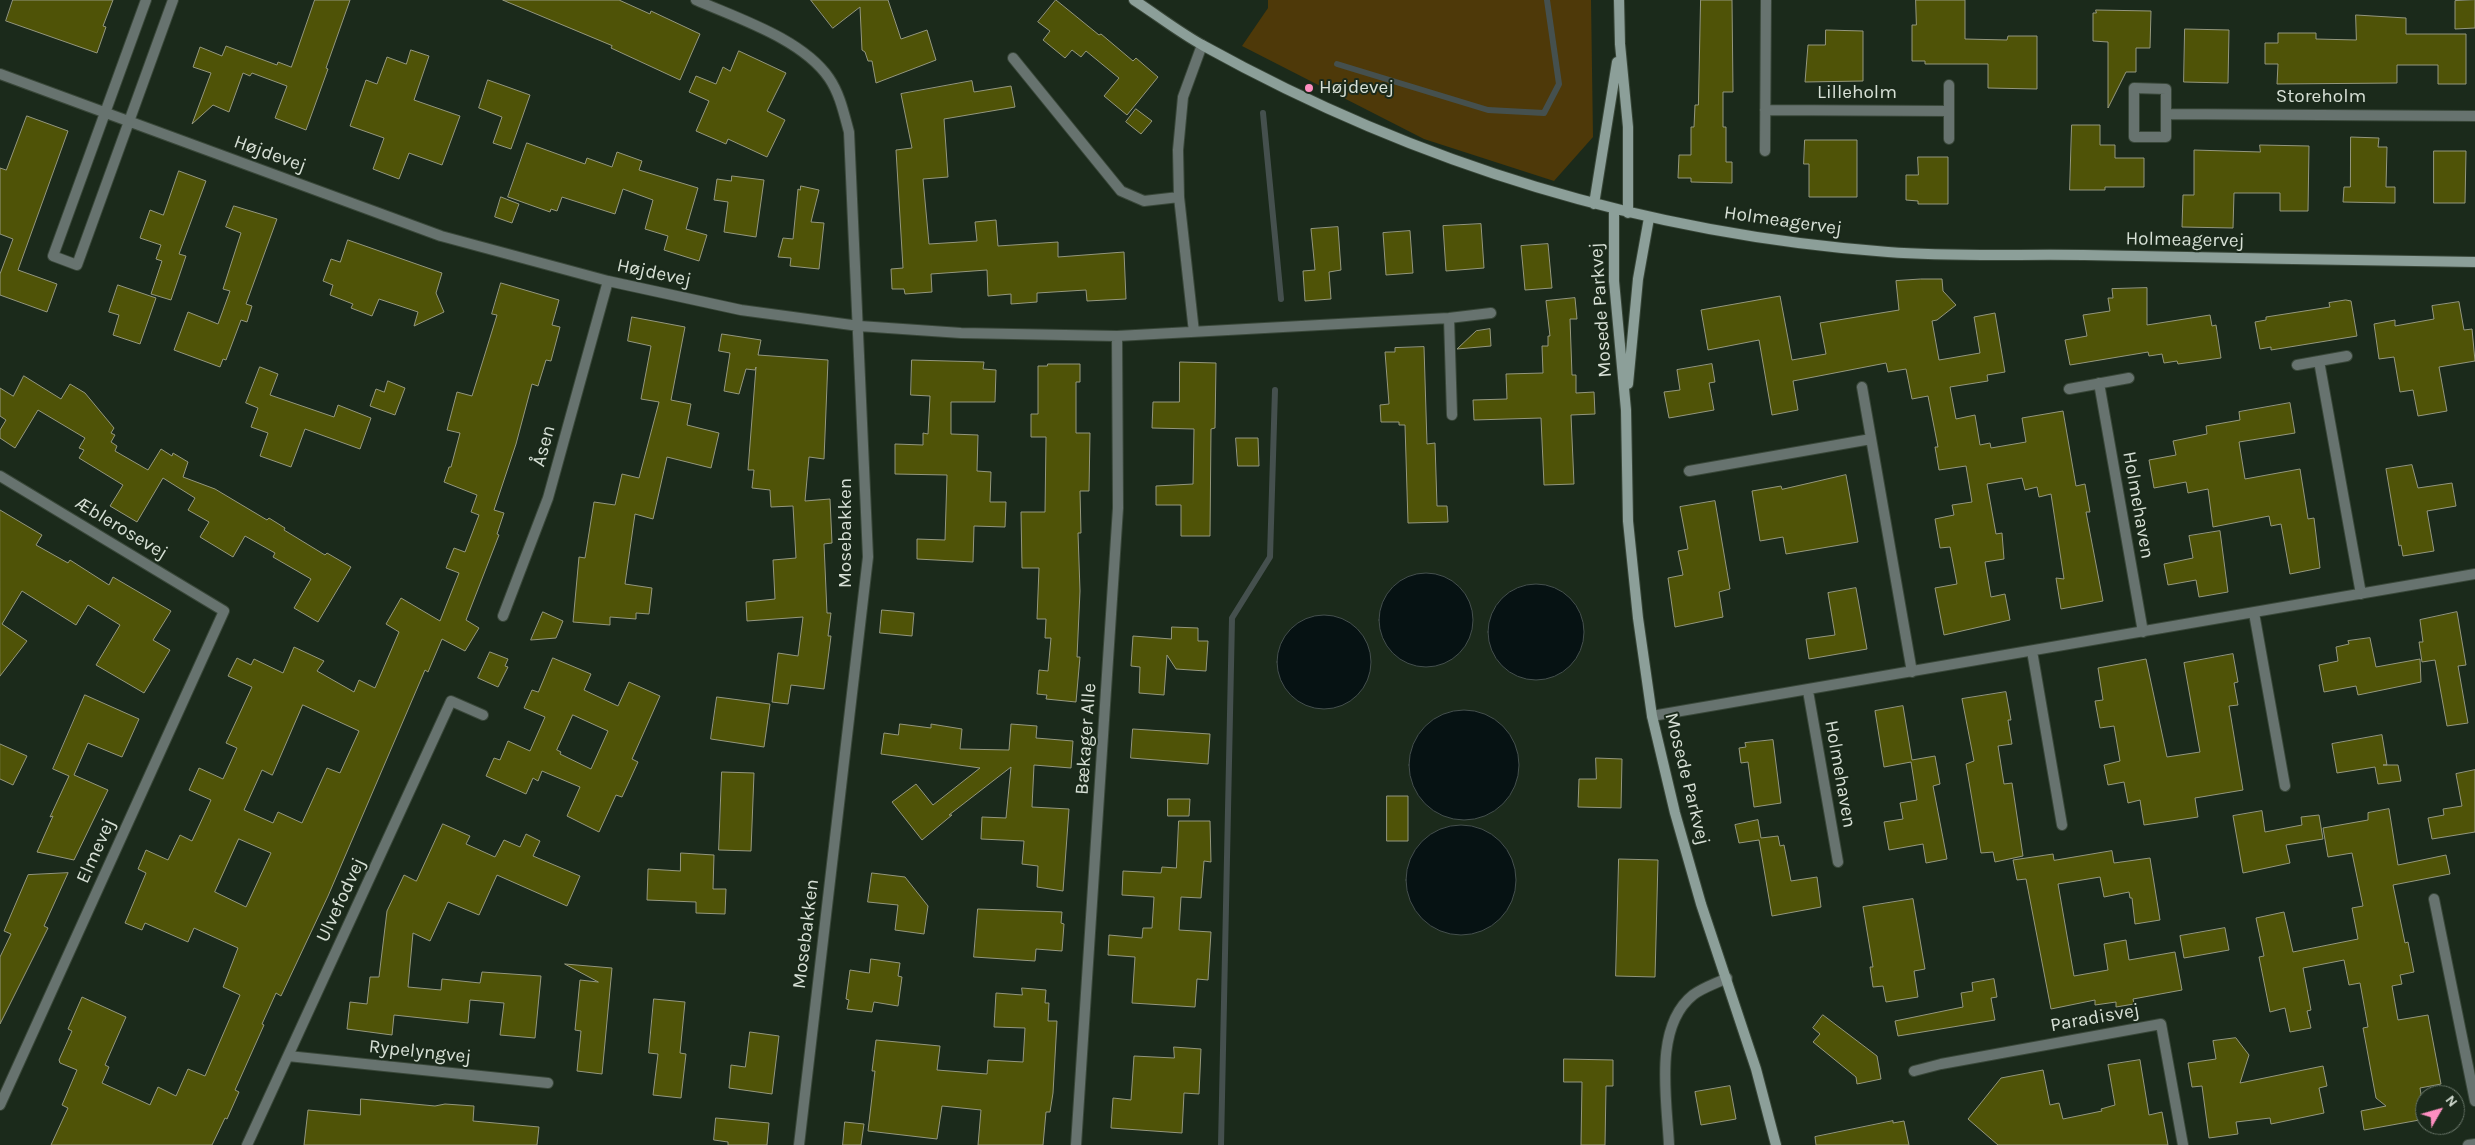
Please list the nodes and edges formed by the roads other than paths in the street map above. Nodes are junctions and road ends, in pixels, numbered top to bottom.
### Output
1 (146, 0) edge
2 (173, 0) edge
3 (696, 0) edge
4 (1134, 0) edge
5 (1619, 0) edge
6 (1766, 0) edge
7 (1620, 44) junction
8 (1202, 45) junction
9 (1013, 58) dead end
10 (0, 74) edge
11 (1949, 85) dead end
12 (1765, 110) junction
13 (1949, 111) junction
14 (105, 113) junction
15 (2166, 114) junction
16 (2475, 116) edge
17 (129, 122) junction
18 (1949, 139) dead end
19 (1765, 151) dead end
20 (1179, 198) junction
21 (1594, 204) junction
22 (1614, 209) junction
23 (1628, 213) junction
24 (1649, 218) junction
25 (2475, 262) edge
26 (608, 281) junction
27 (1491, 313) dead end
28 (1449, 318) junction
29 (859, 326) junction
30 (1194, 332) junction
31 (1117, 336) junction
32 (2347, 356) dead end
33 (2319, 360) junction
34 (2297, 365) dead end
35 (2129, 378) dead end
36 (2099, 383) junction
37 (1862, 387) dead end
38 (2069, 389) dead end
39 (1626, 410) junction
40 (1452, 416) dead end
41 (1871, 439) junction
42 (1689, 471) dead end
43 (0, 476) edge
44 (2475, 574) edge
45 (2360, 594) junction
46 (224, 611) joint
47 (2254, 613) junction
48 (503, 616) dead end
49 (2143, 632) junction
50 (2032, 652) junction
51 (1912, 672) junction
52 (1808, 691) junction
53 (482, 715) dead end
54 (1652, 716) junction
55 (2285, 786) dead end
56 (2062, 825) dead end
57 (1838, 862) dead end
58 (2434, 899) dead end
59 (1727, 978) junction
60 (288, 1056) junction
61 (1914, 1071) dead end
62 (548, 1083) dead end
63 (2475, 1102) edge
64 (0, 1105) edge
65 (2475, 1144) edge
66 (247, 1145) edge
67 (799, 1145) edge
68 (1076, 1145) edge
69 (1669, 1145) edge
70 (1776, 1145) edge
71 (2183, 1145) edge
72 (2468, 1145) edge

1 - 14 street
2 - 17 street
3 - 29 street, Mosebakken
4 - 8 street, Holmeagervej
5 - 7 street
6 - 12 street
7 - 21 street
7 - 23 street
8 - 20 street
8 - 21 street, Holmeagervej
9 - 20 street
10 - 14 street, Højdevej
11 - 13 street
12 - 13 street, Lilleholm
12 - 19 street
13 - 18 street
14 - 17 street, Højdevej
14 - 17 street
15 - 15 street
15 - 16 street, Storeholm
17 - 26 street, Højdevej
20 - 30 street
21 - 22 street, Holmeagervej
22 - 23 street, Holmeagervej
22 - 39 street, Mosede Parkvej
23 - 24 street, Holmeagervej
24 - 25 street, Holmeagervej
24 - 39 street, Mosede Parkvej
26 - 29 street, Højdevej
26 - 48 street, Åsen
27 - 28 street, Højdevej
28 - 30 street, Højdevej
28 - 40 street
29 - 31 street, Højdevej
29 - 67 street, Mosebakken
30 - 31 street, Højdevej
31 - 68 street, Bækager Alle
32 - 33 street
33 - 34 street
33 - 45 street
35 - 36 street
36 - 38 street
36 - 49 street, Holmehaven
37 - 41 street
39 - 54 street, Mosede Parkvej
41 - 42 street
41 - 51 street
43 - 46 street, Æblerosevej
44 - 45 street
45 - 47 street
46 - 64 street, Elmevej
47 - 49 street
47 - 55 street
49 - 50 street
50 - 51 street
50 - 56 street
51 - 52 street
52 - 54 street
52 - 57 street, Holmehaven
53 - 60 street, Ulvefodvej
54 - 59 street, Mosede Parkvej
58 - 63 street
59 - 69 street
59 - 70 street, Mosede Parkvej
60 - 62 street, Rypelyngvej
60 - 66 street, Ulvefodvej
61 - 71 street, Paradisvej
65 - 72 street

